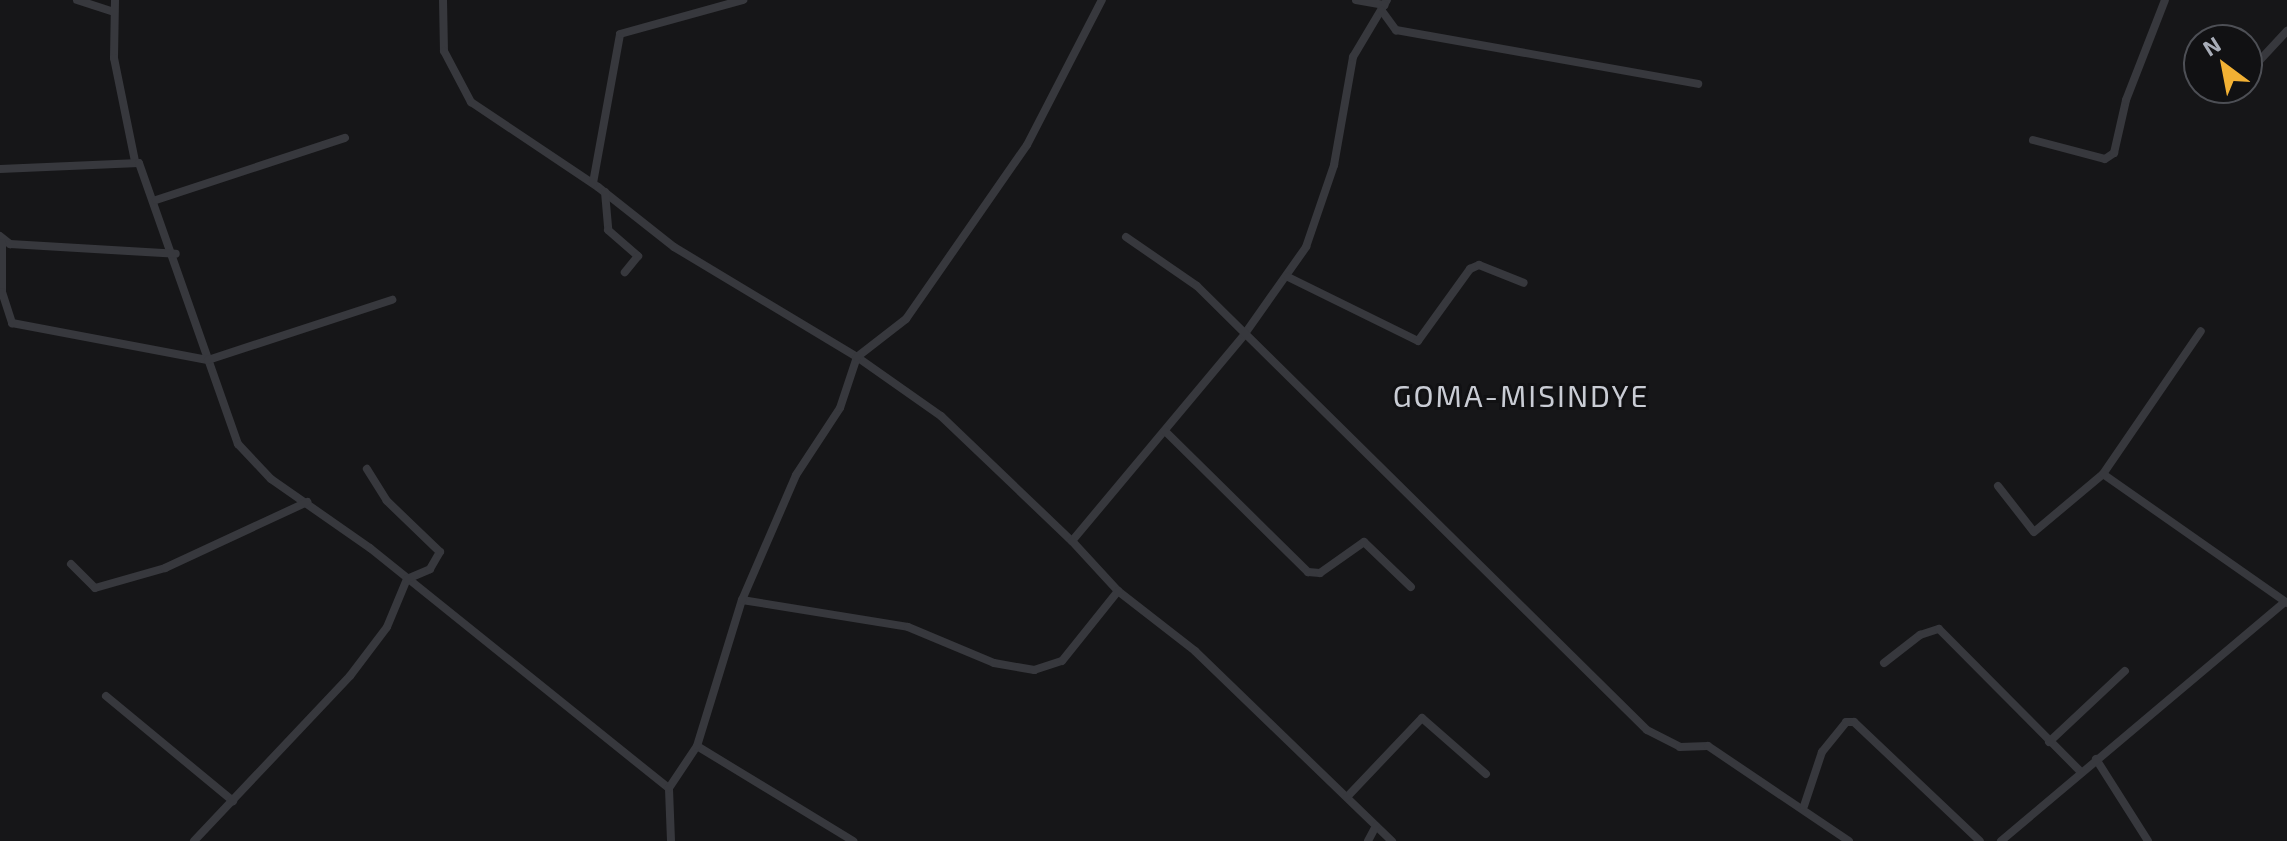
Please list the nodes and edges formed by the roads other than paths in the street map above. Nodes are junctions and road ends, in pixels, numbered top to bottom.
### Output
1 (77, 0) edge
2 (115, 0) edge
3 (443, 0) edge
4 (743, 0) edge
5 (1102, 0) edge
6 (1356, 0) edge
7 (2165, 0) edge
8 (1385, 5) edge
9 (114, 12) junction
10 (2287, 31) edge
11 (2263, 57) edge
12 (1698, 84) dead end
13 (345, 138) dead end
14 (2033, 140) dead end
15 (135, 161) junction
16 (0, 169) edge
17 (593, 183) junction
18 (605, 192) junction
19 (156, 200) junction
20 (1126, 237) dead end
21 (1, 240) edge
22 (176, 254) junction
23 (625, 272) dead end
24 (1288, 277) junction
25 (1524, 283) dead end
26 (1, 292) edge
27 (392, 300) dead end
28 (2201, 331) dead end
29 (1244, 335) junction
30 (857, 357) junction
31 (208, 360) junction
32 (1165, 431) junction
33 (367, 469) dead end
34 (2103, 474) junction
35 (1998, 486) dead end
36 (307, 502) junction
37 (1072, 541) junction
38 (71, 564) dead end
39 (407, 579) junction
40 (1411, 587) dead end
41 (1118, 591) junction
42 (742, 600) junction
43 (2286, 603) edge
44 (1884, 663) dead end
45 (2125, 671) dead end
46 (106, 696) dead end
47 (2049, 742) junction
48 (697, 746) junction
49 (2096, 759) junction
50 (2081, 772) junction
51 (1486, 774) dead end
52 (669, 788) junction
53 (1347, 797) junction
54 (233, 801) junction
55 (1804, 806) junction
56 (1376, 826) junction
57 (194, 841) edge
58 (671, 841) edge
59 (853, 841) edge
60 (1368, 841) edge
61 (1392, 841) edge
62 (1849, 841) edge
63 (1980, 841) edge
64 (2001, 841) edge
65 (2148, 841) edge

1 - 9 street
2 - 9 street
3 - 17 street
4 - 17 street
5 - 30 street
6 - 8 street
7 - 14 street
8 - 12 street
8 - 24 street
9 - 15 street
10 - 11 street
13 - 19 street
15 - 16 street
15 - 19 street
17 - 18 street
18 - 23 street
18 - 30 street
19 - 22 street
20 - 29 street
21 - 22 street
21 - 26 street
22 - 31 street
24 - 25 street
24 - 29 street
26 - 31 street
27 - 31 street
28 - 34 street
29 - 32 street
29 - 55 street
30 - 37 street
30 - 42 street
31 - 36 street
32 - 37 street
32 - 40 street
33 - 39 street
34 - 35 street
34 - 43 street
36 - 38 street
36 - 39 street
37 - 41 street
39 - 52 street
39 - 54 street
41 - 42 street
41 - 53 street
42 - 48 street
43 - 49 street
44 - 47 street
45 - 47 street
46 - 54 street
47 - 50 street
48 - 52 street
48 - 59 street
49 - 50 street
49 - 65 street
50 - 64 street
51 - 53 street
52 - 58 street
53 - 56 street
54 - 57 street
55 - 62 street
55 - 63 street
56 - 60 street
56 - 61 street

